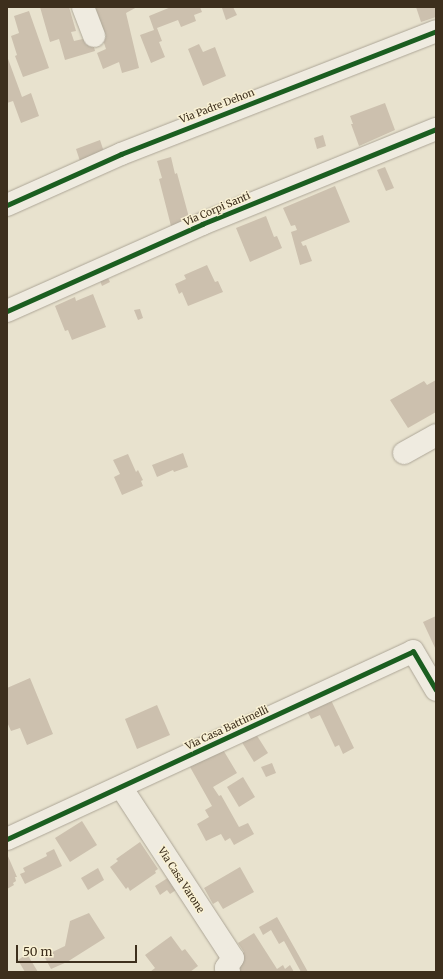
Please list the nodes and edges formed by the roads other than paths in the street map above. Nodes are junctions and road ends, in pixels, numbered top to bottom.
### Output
1 (83, 7) edge
2 (436, 31) edge
3 (94, 36) dead end
4 (436, 129) edge
5 (7, 205) edge
6 (7, 311) edge
7 (436, 435) edge
8 (404, 453) dead end
9 (436, 690) edge
10 (120, 787) junction
11 (7, 839) edge
12 (229, 972) edge

1 - 3 street
2 - 5 street, Via Padre Dehon
4 - 6 street, Via Corpi Santi
7 - 8 street
9 - 10 street, Via Casa Battimelli
10 - 11 street, Via Casa Battimelli
10 - 12 street, Via Casa Varone

